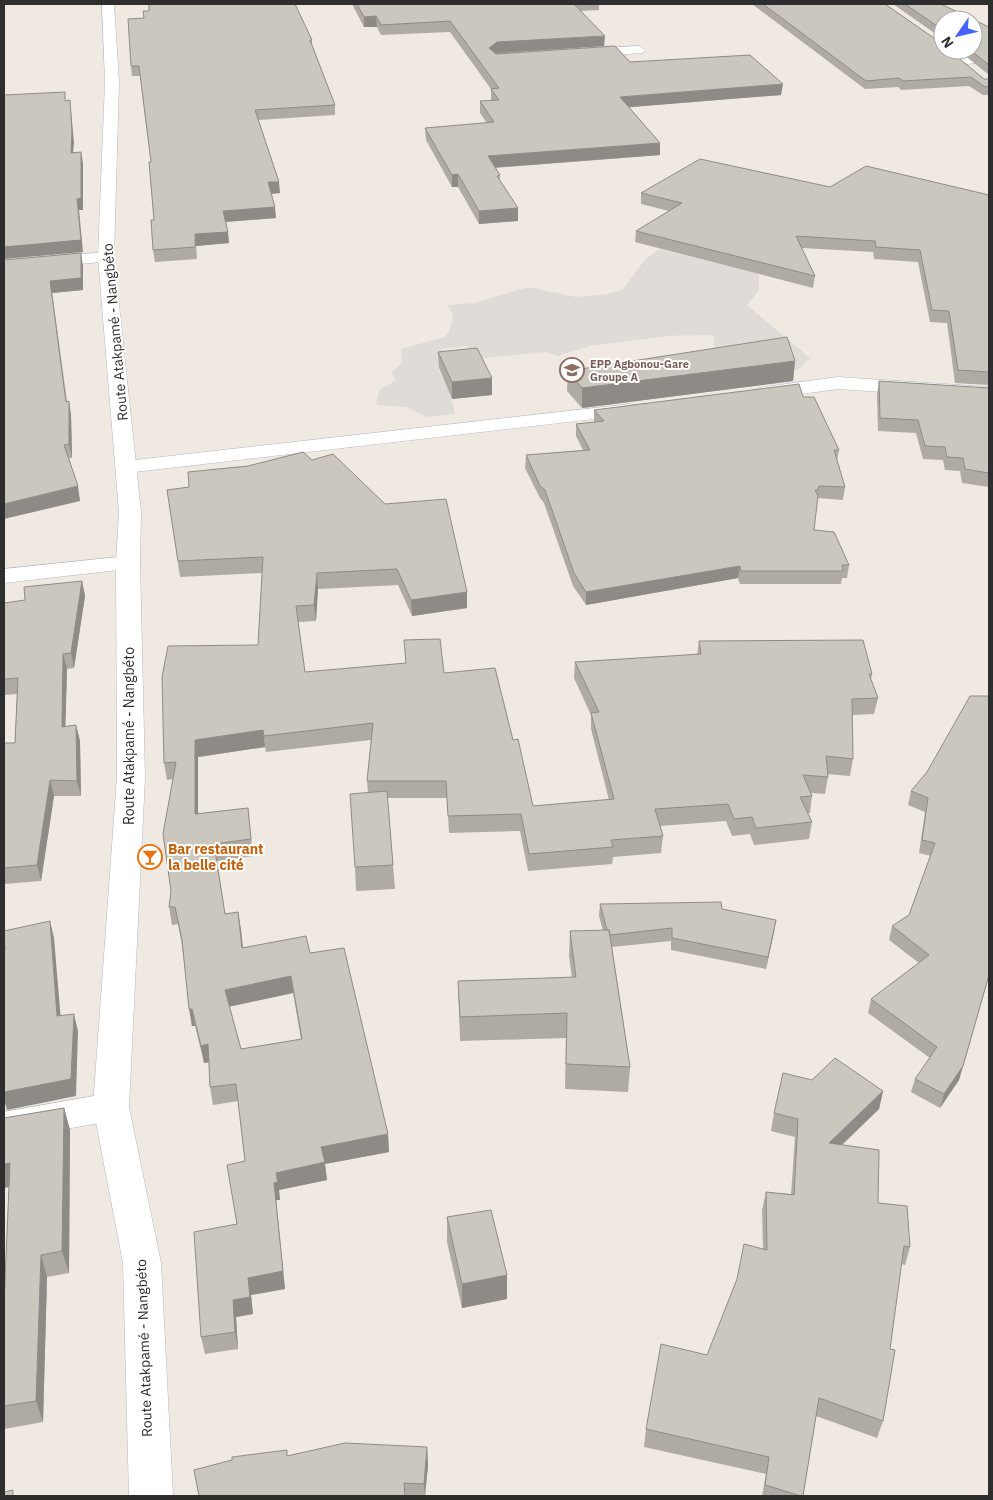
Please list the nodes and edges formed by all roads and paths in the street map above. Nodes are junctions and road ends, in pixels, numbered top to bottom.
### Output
1 (108, 4) edge
2 (639, 50) dead end
3 (570, 54) edge
4 (989, 57) edge
5 (972, 70) edge
6 (106, 257) junction
7 (4, 266) edge
8 (989, 392) edge
9 (742, 396) edge
10 (646, 408) edge
11 (126, 467) junction
12 (128, 563) junction
13 (4, 576) edge
14 (112, 1107) junction
15 (4, 1126) edge
16 (150, 1496) edge

1 - 6 main road, Route Atakpamé - Nangbéto
2 - 3 main road
4 - 5 main road
6 - 7 main road
6 - 11 main road, Route Atakpamé - Nangbéto
8 - 9 main road
10 - 11 main road
11 - 12 main road, Route Atakpamé - Nangbéto
12 - 13 main road
12 - 14 main road, Route Atakpamé - Nangbéto
14 - 15 main road
14 - 16 main road, Route Atakpamé - Nangbéto

